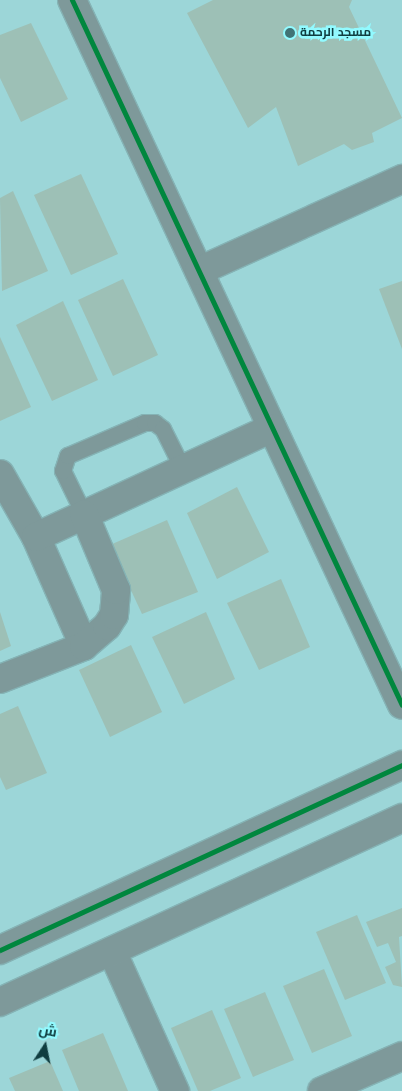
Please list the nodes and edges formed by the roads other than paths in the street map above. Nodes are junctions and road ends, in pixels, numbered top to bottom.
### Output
1 (72, 0) edge
2 (402, 179) edge
3 (199, 271) junction
4 (272, 428) junction
5 (183, 469) junction
6 (0, 474) edge
7 (84, 514) junction
8 (36, 537) junction
9 (84, 646) junction
10 (0, 680) edge
11 (402, 705) edge
12 (402, 765) edge
13 (402, 818) edge
14 (0, 950) edge
15 (112, 951) junction
16 (0, 1002) edge
17 (402, 1056) edge
18 (175, 1091) edge
19 (322, 1091) edge

1 - 3 street
2 - 3 street
3 - 4 street
4 - 5 street
4 - 11 street
5 - 7 street
5 - 7 lane
6 - 8 street
7 - 8 street
7 - 9 street
8 - 9 street
9 - 10 street
12 - 14 street
13 - 15 street
15 - 16 street
15 - 18 street
17 - 19 street

